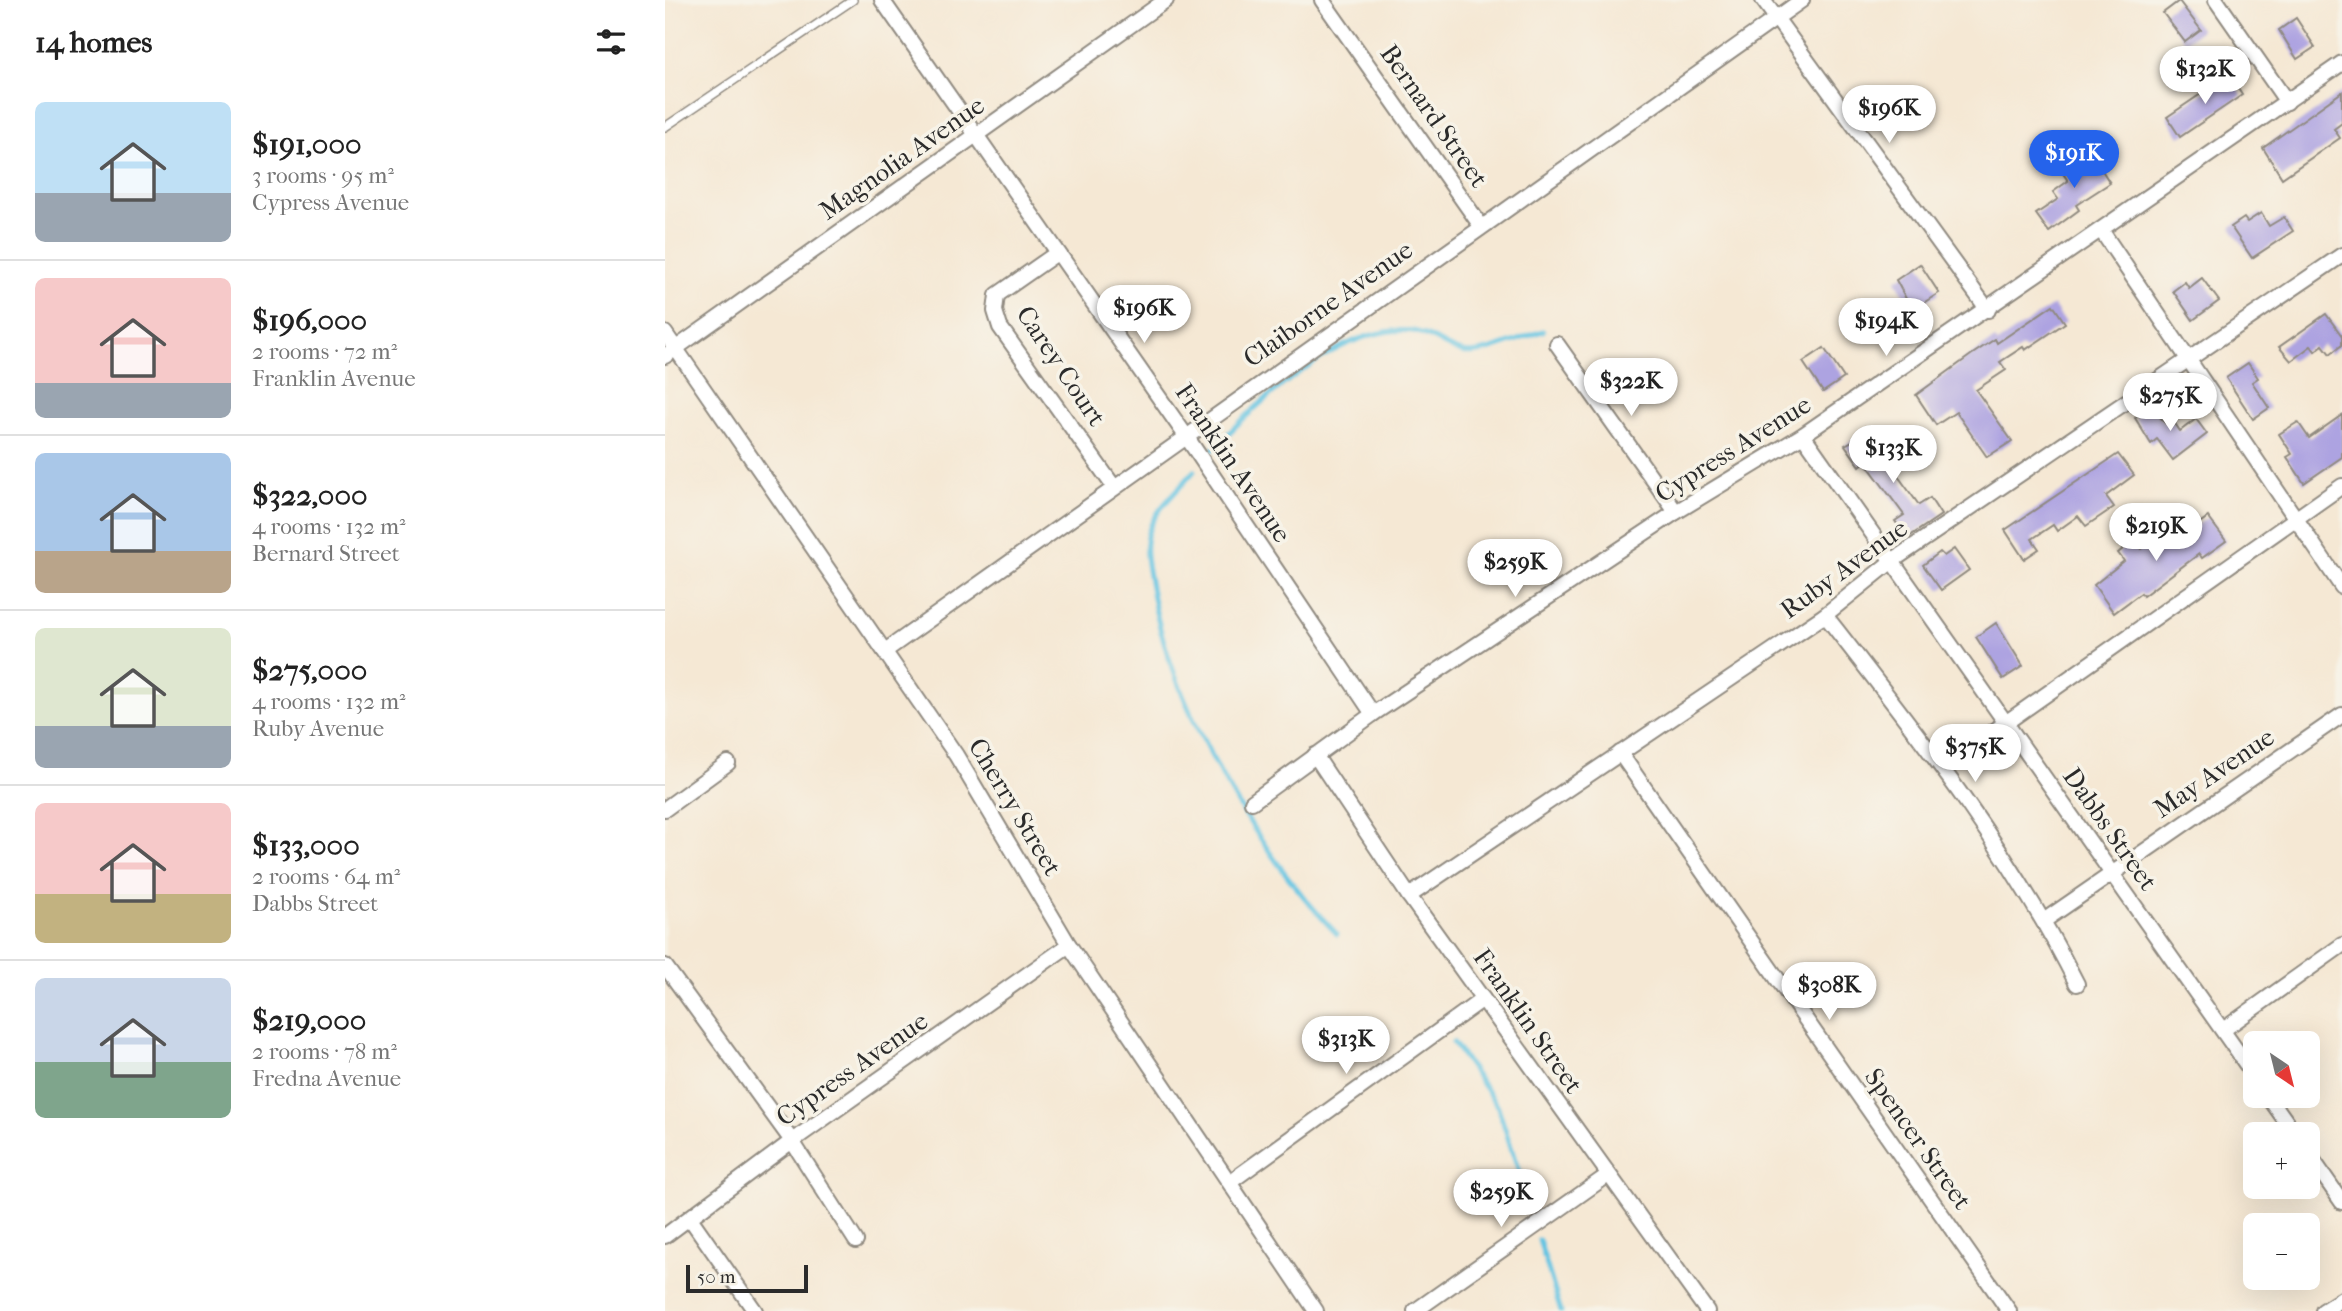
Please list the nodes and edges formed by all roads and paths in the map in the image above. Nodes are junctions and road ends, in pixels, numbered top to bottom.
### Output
1 (853, 0) edge
2 (882, 0) edge
3 (1167, 0) edge
4 (1322, 0) edge
5 (1763, 0) edge
6 (1802, 0) edge
7 (2217, 0) edge
8 (1775, 18) junction
9 (2342, 63) edge
10 (2287, 102) junction
11 (665, 127) edge
12 (978, 134) junction
13 (1481, 226) junction
14 (2101, 230) junction
15 (1057, 253) junction
16 (2342, 255) edge
17 (1988, 310) junction
18 (665, 333) edge
19 (1557, 344) dead end
20 (670, 352) edge
21 (2190, 360) junction
22 (1803, 435) junction
23 (1186, 436) junction
24 (2342, 486) edge
25 (1114, 487) junction
26 (1676, 512) junction
27 (2293, 519) junction
28 (1892, 561) junction
29 (2342, 587) edge
30 (1825, 615) junction
31 (885, 651) junction
32 (1373, 714) junction
33 (2342, 715) edge
34 (2007, 724) junction
35 (1620, 753) junction
36 (1315, 755) junction
37 (728, 763) dead end
38 (1943, 767) junction
39 (1252, 802) dead end
40 (665, 809) edge
41 (2110, 873) junction
42 (1409, 896) junction
43 (2045, 920) junction
44 (1069, 945) junction
45 (2342, 945) edge
46 (665, 966) edge
47 (2077, 984) dead end
48 (1483, 999) junction
49 (2223, 1030) junction
50 (2243, 1059) edge
51 (792, 1141) junction
52 (2320, 1165) edge
53 (1608, 1175) junction
54 (2336, 1181) edge
55 (1230, 1182) junction
56 (2342, 1202) edge
57 (689, 1217) junction
58 (665, 1236) edge
59 (856, 1241) dead end
60 (2342, 1299) edge
61 (755, 1311) edge
62 (1316, 1311) edge
63 (1415, 1311) edge
64 (1707, 1311) edge
65 (2009, 1311) edge
66 (2323, 1311) edge

1 - 11 lane
2 - 12 street, Franklin Avenue
3 - 12 street, Magnolia Avenue
4 - 13 street, Bernard Street
5 - 8 street
6 - 8 street, Claiborne Avenue
7 - 10 street
8 - 13 street, Claiborne Avenue
8 - 17 street
9 - 10 street, Cypress Avenue
10 - 14 street, Cypress Avenue
12 - 15 street, Franklin Avenue
12 - 20 street, Magnolia Avenue
13 - 23 street, Claiborne Avenue
14 - 17 street, Cypress Avenue
14 - 21 street
15 - 23 street, Franklin Avenue
15 - 25 street, Carey Court
16 - 21 street, Ruby Avenue
17 - 22 street, Cypress Avenue
18 - 20 street, Cherry Street
19 - 26 street
20 - 31 street, Cherry Street
21 - 27 street
21 - 28 street, Ruby Avenue
22 - 26 street, Cypress Avenue
22 - 28 street, Dabbs Street
23 - 25 street, Claiborne Avenue
23 - 32 street, Franklin Avenue
24 - 27 street
25 - 31 street, Claiborne Avenue
26 - 32 street, Cypress Avenue
27 - 29 street
27 - 34 street
28 - 30 street, Ruby Avenue
28 - 34 street, Dabbs Street
30 - 35 street, Ruby Avenue
30 - 38 street
31 - 44 street, Cherry Street
32 - 36 street, Cypress Avenue
33 - 41 street, May Avenue
34 - 38 street
34 - 41 street, Dabbs Street
35 - 42 street, Ruby Avenue
35 - 65 street, Spencer Street
36 - 39 street, Cypress Avenue
36 - 42 street, Franklin Street
37 - 40 street
38 - 43 street
41 - 43 street, May Avenue
41 - 49 street, Dabbs Street
42 - 48 street, Franklin Street
43 - 47 street
44 - 51 street, Cypress Avenue
44 - 55 street, Cherry Street
45 - 49 street
46 - 51 street
48 - 53 street, Franklin Street
48 - 55 street
49 - 50 street, Dabbs Street
51 - 57 street, Cypress Avenue
51 - 59 street
52 - 54 street
53 - 63 street
53 - 64 street, Franklin Street
54 - 56 street
55 - 62 street, Cherry Street
57 - 58 street, Cypress Avenue
57 - 61 street
60 - 66 street

